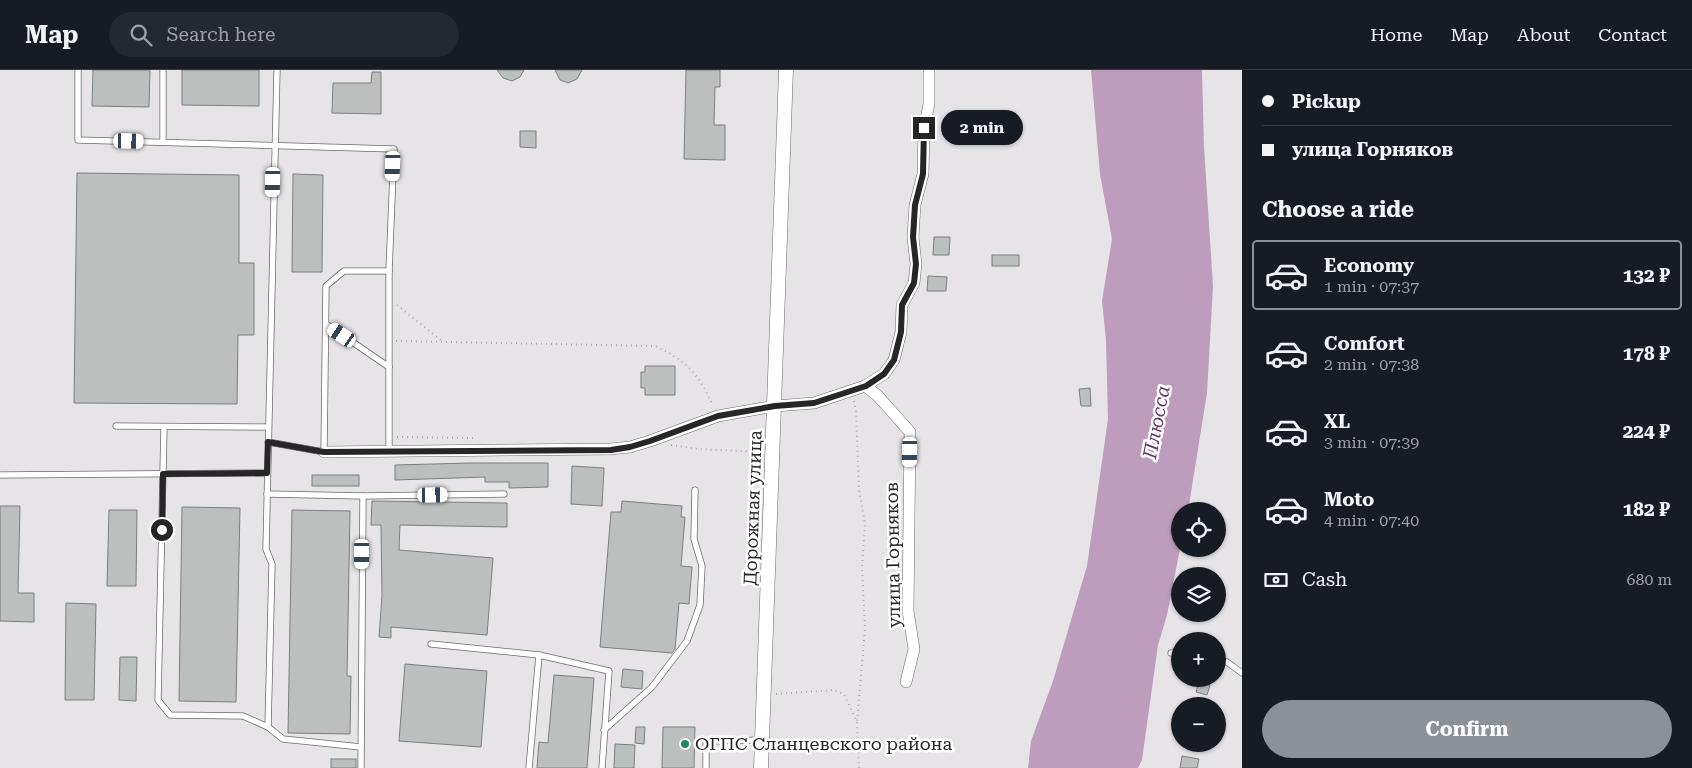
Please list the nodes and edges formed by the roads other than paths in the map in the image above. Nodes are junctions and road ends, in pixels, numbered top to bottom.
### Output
1 (78, 70) edge
2 (164, 70) edge
3 (277, 70) edge
4 (786, 70) edge
5 (929, 70) edge
6 (164, 142) junction
7 (274, 144) junction
8 (389, 270) junction
9 (326, 324) junction
10 (389, 367) junction
11 (866, 386) junction
12 (775, 406) junction
13 (116, 426) dead end
14 (164, 426) junction
15 (268, 427) junction
16 (268, 442) junction
17 (324, 452) junction
18 (390, 452) junction
19 (267, 473) junction
20 (163, 474) junction
21 (0, 475) edge
22 (695, 490) dead end
23 (267, 494) junction
24 (504, 494) dead end
25 (362, 496) junction
26 (430, 644) dead end
27 (539, 655) junction
28 (1226, 662) edge
29 (1242, 673) edge
30 (906, 682) dead end
31 (268, 727) junction
32 (604, 730) junction
33 (762, 740) junction
34 (361, 747) junction
35 (361, 768) edge
36 (529, 768) edge
37 (602, 768) edge
38 (706, 768) edge
39 (761, 768) edge

1 - 6 lane
2 - 6 lane
3 - 7 lane
4 - 12 street, Дорожная улица
5 - 11 street
6 - 7 lane
7 - 8 lane
7 - 15 lane
8 - 9 lane
8 - 10 lane
9 - 10 lane
9 - 17 lane
10 - 18 lane
11 - 12 street
11 - 30 street, улица Горняков
12 - 18 street
12 - 33 street, Дорожная улица
13 - 14 lane
14 - 15 lane
14 - 20 lane
15 - 16 lane
16 - 17 lane
16 - 19 lane
17 - 18 street
19 - 20 lane
19 - 23 lane
20 - 21 lane
20 - 31 lane
22 - 32 lane
23 - 25 lane
23 - 31 lane
24 - 25 lane
25 - 34 lane
26 - 27 lane
27 - 32 lane
27 - 36 lane
28 - 29 lane
31 - 34 lane
32 - 37 lane
33 - 38 lane
33 - 39 street, Дорожная улица
34 - 35 lane

